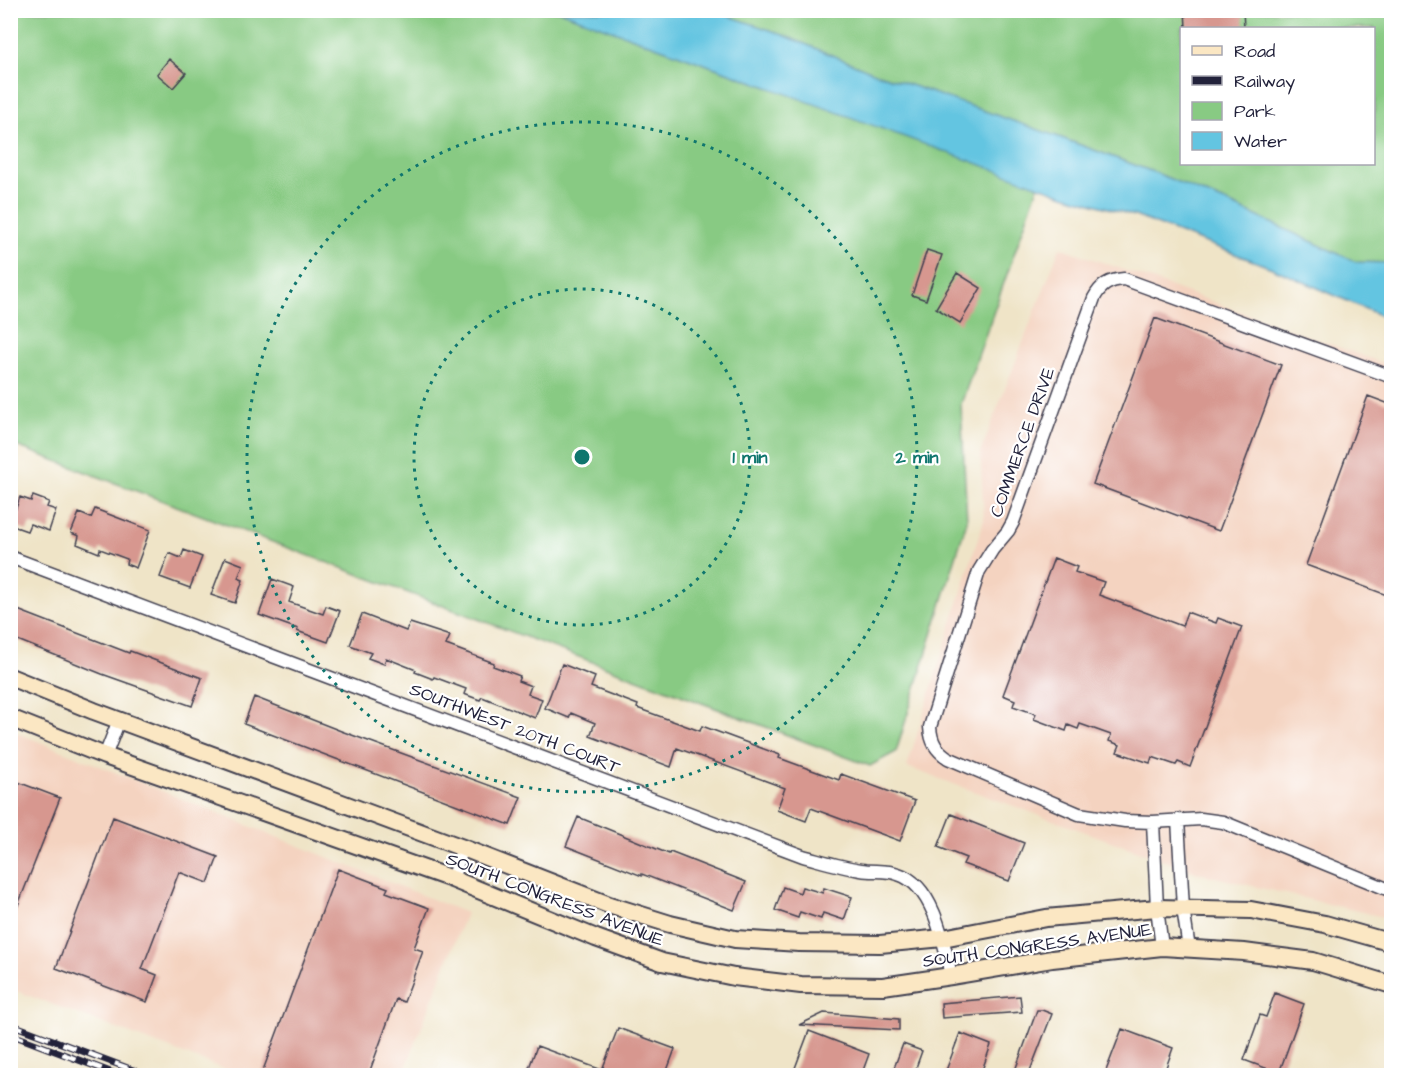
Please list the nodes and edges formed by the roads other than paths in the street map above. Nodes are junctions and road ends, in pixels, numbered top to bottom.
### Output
1 (1392, 377) edge
2 (10, 557) edge
3 (10, 677) edge
4 (10, 718) edge
5 (119, 720) junction
6 (105, 756) junction
7 (1178, 820) junction
8 (1153, 822) junction
9 (463, 848) junction
10 (452, 879) junction
11 (1392, 891) edge
12 (1157, 908) junction
13 (1183, 908) junction
14 (943, 938) junction
15 (1392, 943) edge
16 (1162, 947) junction
17 (1189, 949) junction
18 (951, 976) junction
19 (1392, 985) edge

1 - 8 street, COMMERCE DRIVE
2 - 14 street, SOUTHWEST 20TH COURT
3 - 5 main road, SOUTH CONGRESS AVENUE
4 - 6 main road, SOUTH CONGRESS AVENUE
5 - 6 street
5 - 9 main road, SOUTH CONGRESS AVENUE
6 - 10 main road, SOUTH CONGRESS AVENUE
7 - 8 street, COMMERCE DRIVE
7 - 11 street, COMMERCE DRIVE
7 - 13 street
8 - 12 street
9 - 10 street
9 - 14 main road, SOUTH CONGRESS AVENUE
10 - 18 main road, SOUTH CONGRESS AVENUE
12 - 13 main road, SOUTH CONGRESS AVENUE
12 - 14 main road, SOUTH CONGRESS AVENUE
12 - 16 street
13 - 15 main road, SOUTH CONGRESS AVENUE
13 - 17 street
14 - 18 street, SOUTHWEST 20TH COURT
16 - 17 main road, SOUTH CONGRESS AVENUE
16 - 18 main road, SOUTH CONGRESS AVENUE
17 - 19 main road, SOUTH CONGRESS AVENUE

